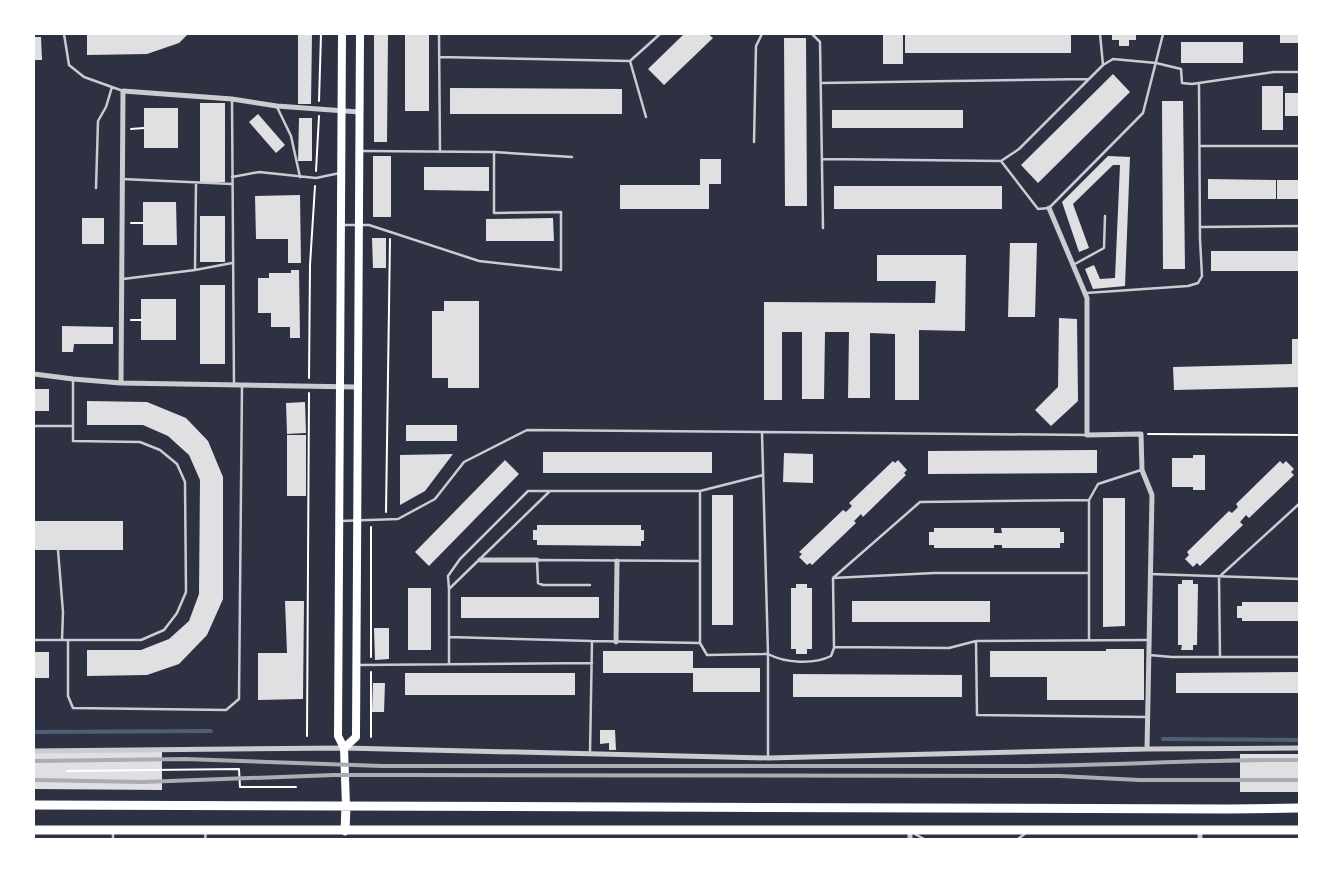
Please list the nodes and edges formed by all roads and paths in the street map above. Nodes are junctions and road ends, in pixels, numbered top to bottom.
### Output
1 (64, 34) edge
2 (342, 34) edge
3 (360, 34) edge
4 (439, 34) edge
5 (660, 34) edge
6 (762, 34) edge
7 (812, 34) edge
8 (1100, 34) edge
9 (1163, 34) edge
10 (440, 57) junction
11 (630, 61) junction
12 (1156, 63) junction
13 (1103, 65) junction
14 (1299, 72) edge
15 (1089, 79) junction
16 (821, 83) junction
17 (1199, 84) junction
18 (112, 87) junction
19 (123, 91) junction
20 (232, 99) junction
21 (277, 106) junction
22 (341, 111) junction
23 (360, 112) junction
24 (646, 117) dead end
25 (144, 128) dead end
26 (122, 129) junction
27 (754, 142) dead end
28 (1200, 146) junction
29 (1299, 146) edge
30 (359, 151) junction
31 (440, 152) junction
32 (494, 152) junction
33 (572, 157) dead end
34 (823, 159) junction
35 (1001, 161) junction
36 (341, 173) junction
37 (232, 177) junction
38 (300, 177) junction
39 (122, 179) junction
40 (196, 183) junction
41 (232, 184) junction
42 (96, 188) dead end
43 (1049, 208) junction
44 (1105, 216) dead end
45 (122, 223) junction
46 (143, 223) dead end
47 (341, 225) junction
48 (359, 225) junction
49 (1299, 226) edge
50 (1200, 227) junction
51 (823, 228) dead end
52 (390, 237) dead end
53 (232, 263) junction
54 (1073, 265) junction
55 (195, 270) junction
56 (122, 279) junction
57 (1084, 293) junction
58 (34, 374) edge
59 (73, 379) junction
60 (121, 383) junction
61 (234, 385) junction
62 (242, 385) junction
63 (340, 387) junction
64 (357, 387) junction
65 (34, 426) edge
66 (72, 426) junction
67 (762, 433) junction
68 (1141, 434) junction
69 (1087, 435) junction
70 (1299, 435) edge
71 (1142, 470) junction
72 (763, 475) junction
73 (550, 491) junction
74 (700, 491) junction
75 (1088, 500) junction
76 (1299, 504) edge
77 (357, 520) junction
78 (386, 520) junction
79 (339, 521) junction
80 (58, 550) dead end
81 (480, 560) junction
82 (537, 560) junction
83 (617, 561) junction
84 (700, 561) junction
85 (1088, 573) junction
86 (1150, 574) junction
87 (1219, 577) junction
88 (833, 578) junction
89 (1299, 579) edge
90 (590, 585) dead end
91 (449, 589) junction
92 (449, 637) junction
93 (1089, 639) junction
94 (34, 640) edge
95 (62, 640) junction
96 (68, 640) junction
97 (1149, 640) junction
98 (976, 641) junction
99 (592, 642) junction
100 (616, 642) junction
101 (700, 643) junction
102 (834, 647) junction
103 (768, 654) junction
104 (1149, 655) junction
105 (1220, 657) junction
106 (1299, 657) edge
107 (592, 663) junction
108 (356, 664) junction
109 (371, 664) junction
110 (449, 664) junction
111 (1148, 717) junction
112 (371, 737) dead end
113 (344, 748) junction
114 (1147, 748) junction
115 (1299, 748) edge
116 (34, 751) edge
117 (590, 754) junction
118 (768, 758) junction
119 (67, 771) dead end
120 (296, 787) dead end
121 (34, 805) edge
122 (346, 806) junction
123 (1299, 808) edge
124 (34, 830) edge
125 (1299, 830) edge
126 (345, 831) junction
127 (113, 835) edge
128 (206, 835) edge
129 (673, 835) edge
130 (782, 835) edge
131 (910, 835) edge
132 (1030, 835) edge
133 (1200, 835) edge
134 (924, 839) edge
135 (1018, 839) edge

1 - 18 lane
2 - 22 main road
3 - 23 main road
4 - 10 lane
5 - 11 lane
6 - 27 lane
7 - 16 lane
8 - 13 lane
9 - 12 lane
10 - 11 lane
10 - 31 lane
11 - 24 lane
12 - 13 lane
12 - 17 lane
12 - 43 lane
13 - 15 lane
14 - 17 lane
15 - 16 lane
15 - 35 lane
16 - 34 lane
17 - 28 lane
18 - 19 lane
18 - 42 lane
19 - 20 street
19 - 26 street
20 - 21 street
20 - 37 lane
21 - 22 street
21 - 38 lane
22 - 23 street
22 - 36 main road
23 - 30 main road
25 - 26 path
26 - 39 street
28 - 29 lane
28 - 50 lane
30 - 31 lane
30 - 48 main road
31 - 32 lane
32 - 33 lane
32 - 48 lane
34 - 35 lane
34 - 51 lane
35 - 43 lane
36 - 38 lane
36 - 47 main road
37 - 38 lane
37 - 41 lane
39 - 40 lane
39 - 45 street
40 - 41 lane
40 - 55 lane
41 - 53 lane
43 - 54 street
44 - 54 lane
45 - 46 path
45 - 56 street
47 - 48 lane
47 - 63 main road
48 - 64 main road
49 - 50 lane
50 - 57 lane
52 - 78 path
53 - 55 lane
53 - 61 lane
54 - 57 street
55 - 56 lane
56 - 60 street
57 - 69 street
58 - 59 street
59 - 60 street
59 - 66 lane
60 - 61 street
61 - 62 street
62 - 63 street
62 - 96 lane
63 - 64 street
63 - 79 main road
64 - 77 main road
65 - 66 lane
66 - 96 lane
67 - 69 lane
67 - 72 lane
67 - 78 lane
68 - 69 street
68 - 70 path
68 - 71 street
71 - 75 lane
71 - 86 street
72 - 74 lane
72 - 103 lane
73 - 74 lane
73 - 81 lane
73 - 91 lane
74 - 84 lane
75 - 85 lane
75 - 88 lane
76 - 87 lane
77 - 78 lane
77 - 79 lane
77 - 108 main road
78 - 109 path
79 - 113 main road
80 - 95 lane
81 - 82 street
81 - 91 lane
82 - 83 lane
82 - 90 lane
83 - 84 lane
83 - 100 street
84 - 101 lane
85 - 88 lane
85 - 93 lane
86 - 87 lane
86 - 97 street
87 - 89 lane
87 - 105 lane
88 - 102 lane
91 - 92 lane
92 - 99 lane
92 - 110 lane
93 - 97 lane
93 - 98 lane
94 - 95 lane
95 - 96 lane
97 - 104 street
98 - 102 lane
98 - 111 lane
99 - 100 lane
99 - 107 lane
100 - 101 lane
101 - 103 lane
102 - 103 lane
103 - 118 lane
104 - 105 lane
104 - 111 street
105 - 106 lane
107 - 110 lane
107 - 117 lane
108 - 109 lane
108 - 113 main road
109 - 110 lane
109 - 112 path
111 - 114 street
113 - 116 street
113 - 117 street
113 - 122 main road
114 - 115 street
114 - 118 street
117 - 118 street
119 - 120 path
121 - 122 highway
122 - 123 highway
122 - 126 highway
124 - 127 highway
125 - 133 highway
126 - 128 highway
126 - 129 highway
127 - 128 highway
129 - 130 highway
130 - 131 highway
131 - 132 highway
131 - 134 lane
132 - 133 highway
132 - 135 lane

